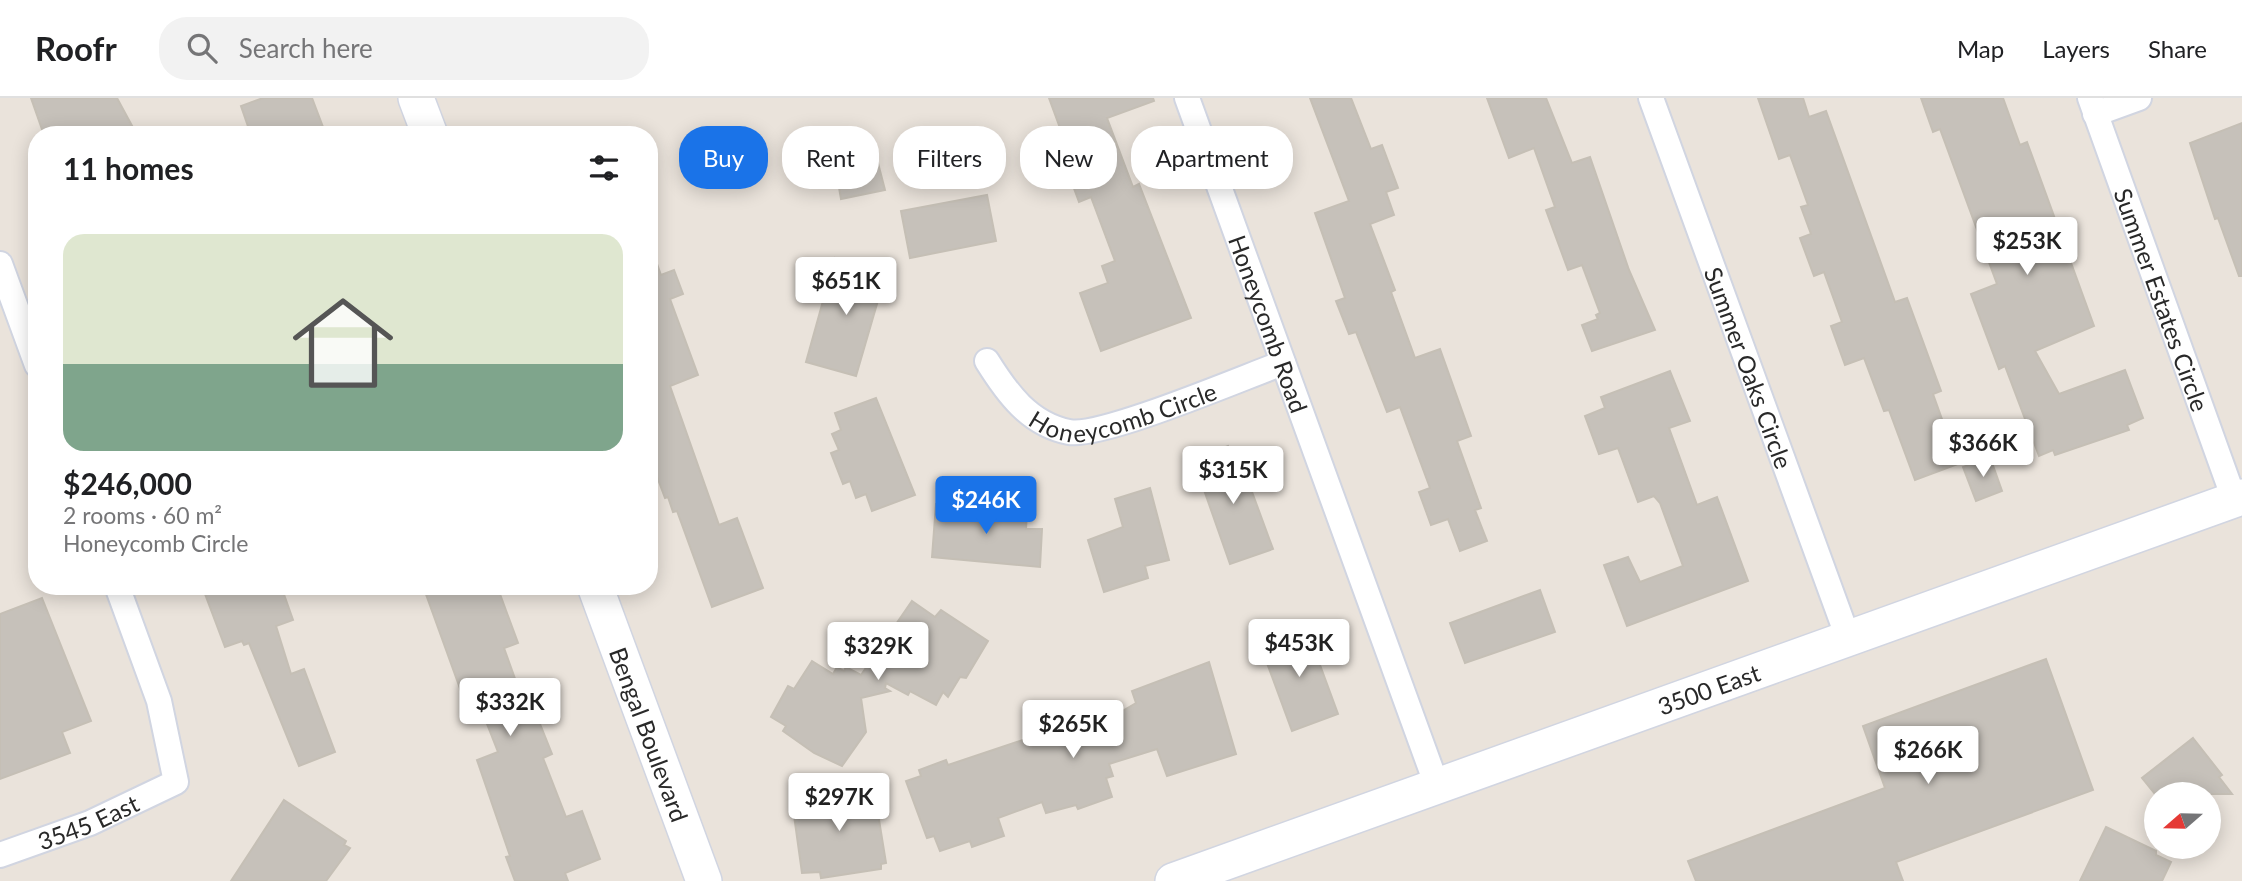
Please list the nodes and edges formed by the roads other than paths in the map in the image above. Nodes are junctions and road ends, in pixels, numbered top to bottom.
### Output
1 (416, 98) edge
2 (1187, 98) edge
3 (1651, 98) edge
4 (2139, 98) edge
5 (2093, 106) edge
6 (426, 126) edge
7 (0, 264) edge
8 (28, 340) edge
9 (987, 360) dead end
10 (1283, 363) junction
11 (2238, 498) edge
12 (120, 595) edge
13 (598, 595) edge
14 (1848, 638) junction
15 (1437, 786) junction
16 (0, 855) edge
17 (704, 881) edge
18 (1173, 881) edge

1 - 6 main road
2 - 10 street, Honeycomb Road
3 - 14 street, Summer Oaks Circle
4 - 5 street
5 - 11 street, Summer Estates Circle
7 - 8 street
9 - 10 street, Honeycomb Circle
10 - 15 street, Honeycomb Road
11 - 14 main road, 3500 East
12 - 16 street, 3545 East
13 - 17 main road, Bengal Boulevard
14 - 15 main road, 3500 East
15 - 18 main road, 3500 East

